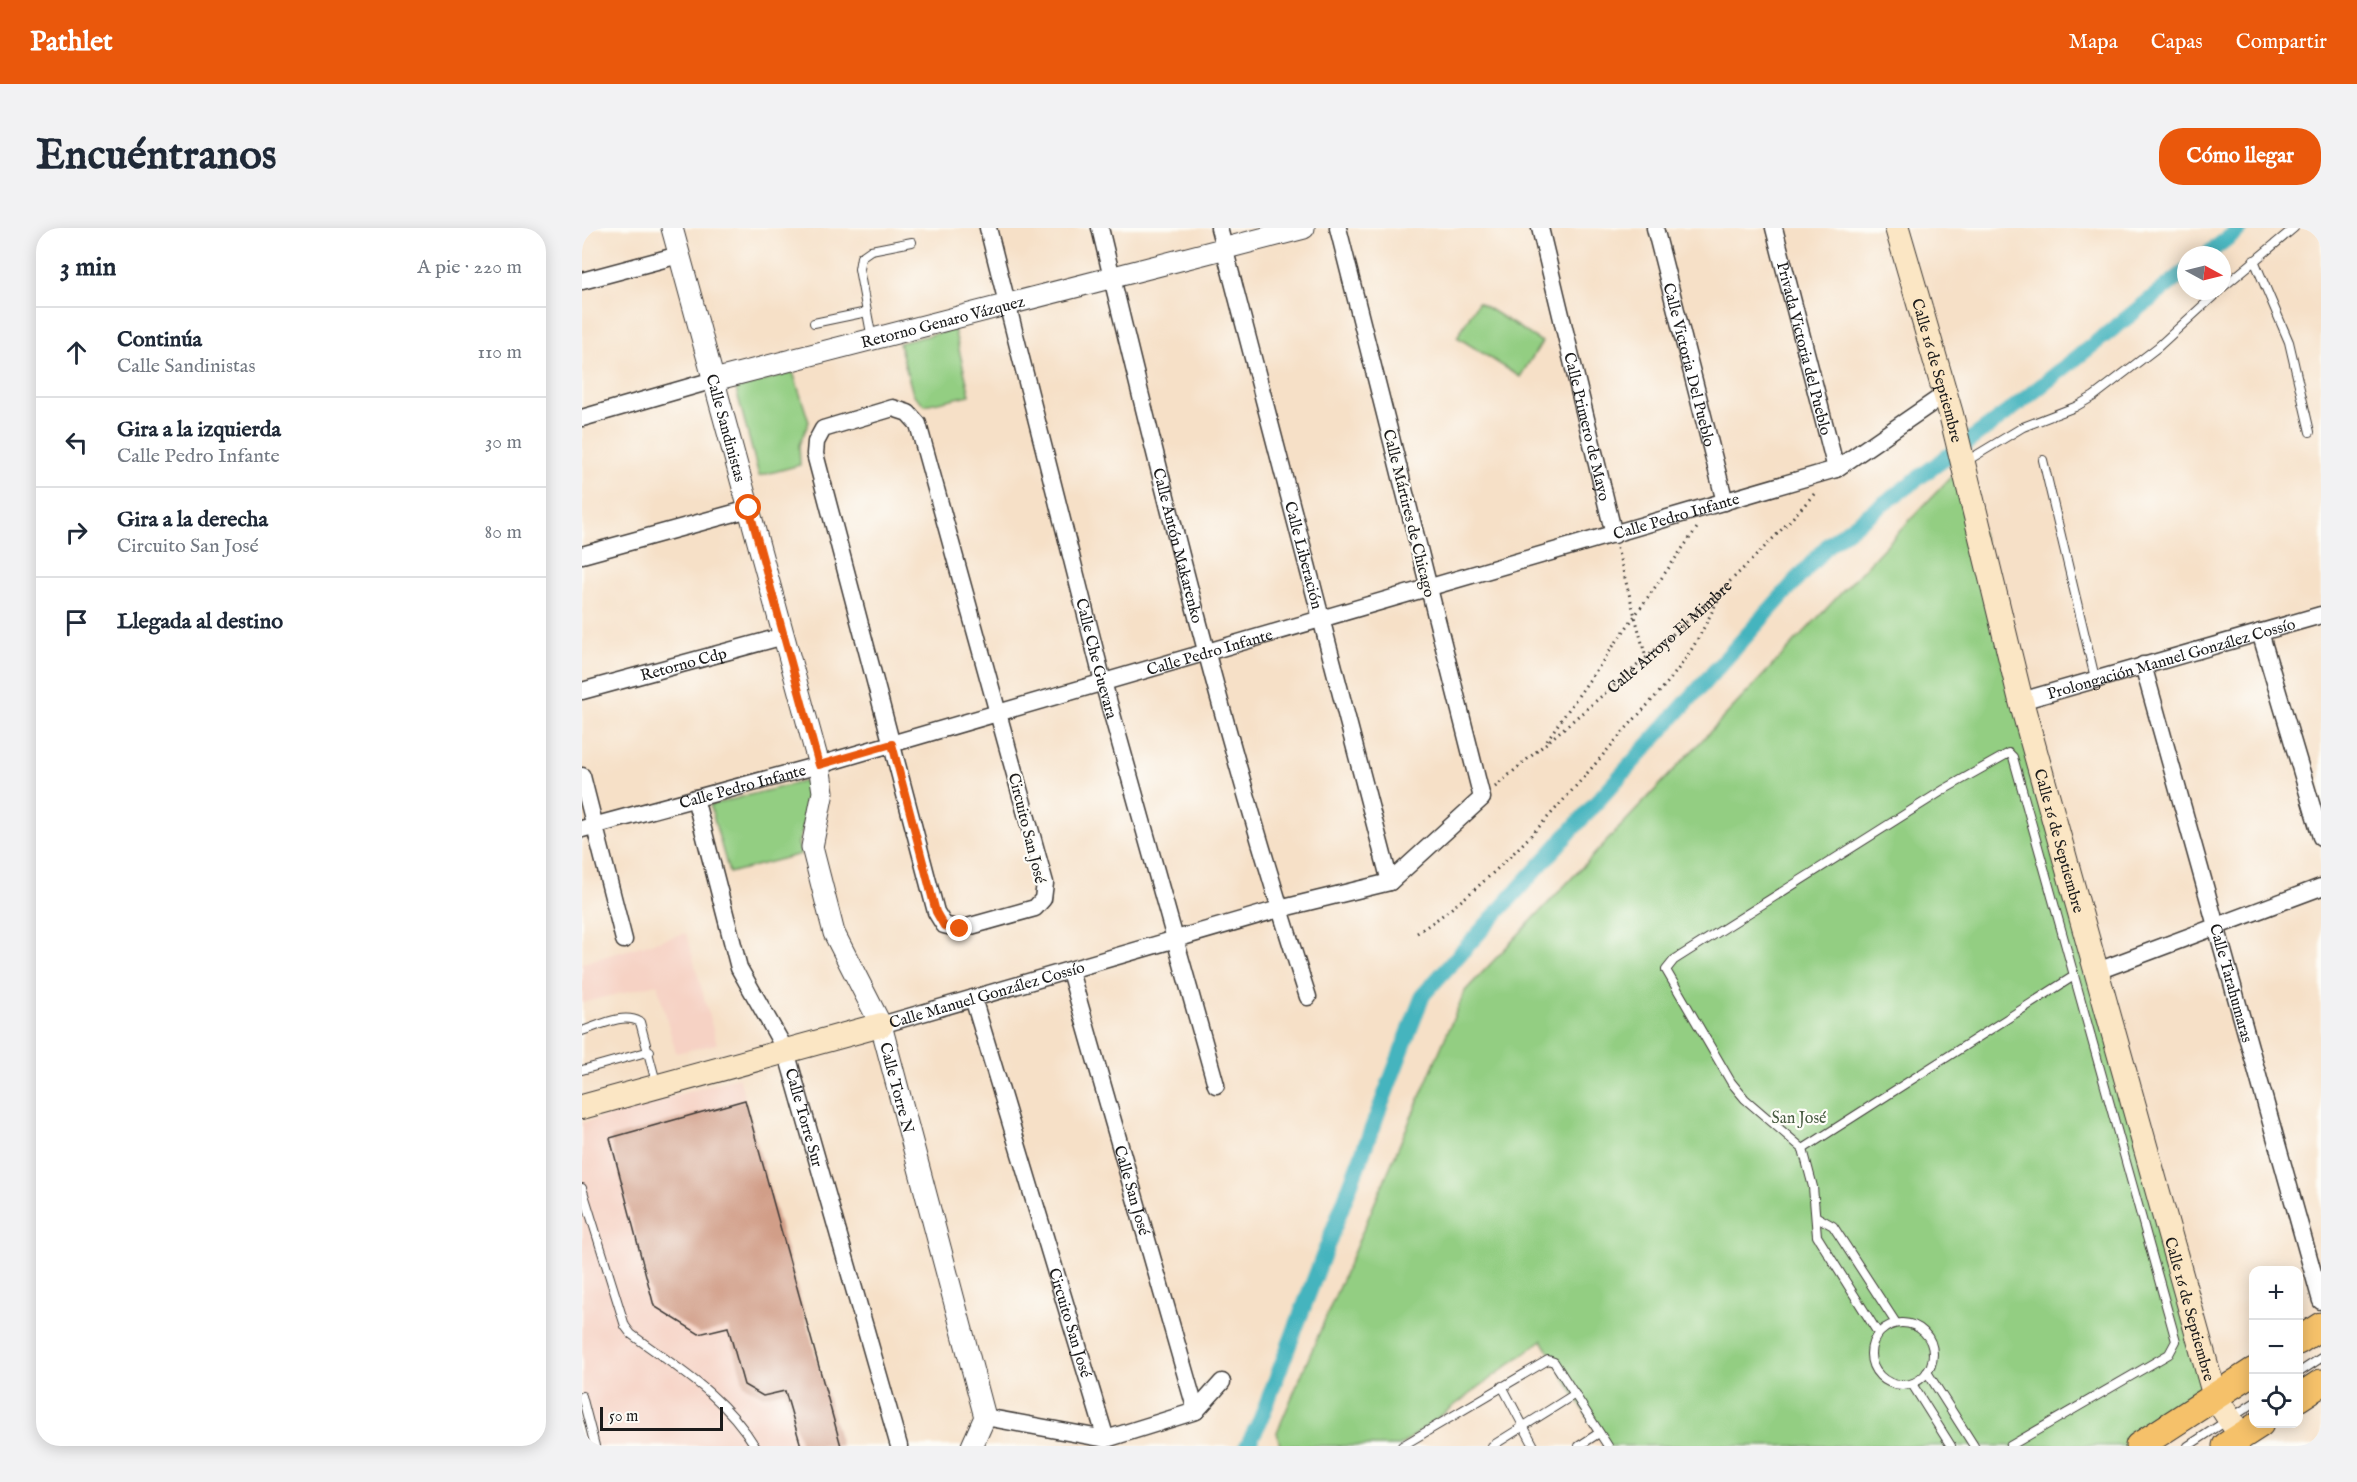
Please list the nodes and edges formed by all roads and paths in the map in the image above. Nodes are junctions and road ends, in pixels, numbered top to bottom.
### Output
1 (672, 228) edge
2 (988, 228) edge
3 (1100, 228) edge
4 (1304, 228) edge
5 (1338, 228) edge
6 (1540, 228) edge
7 (1655, 228) edge
8 (1774, 228) edge
9 (1897, 228) edge
10 (2294, 228) edge
11 (1222, 238) edge
12 (912, 242) dead end
13 (679, 255) junction
14 (2254, 260) junction
15 (1112, 278) junction
16 (2231, 280) edge
17 (582, 281) edge
18 (2209, 300) edge
19 (1009, 304) junction
20 (867, 312) junction
21 (814, 323) dead end
22 (872, 340) junction
23 (714, 380) junction
24 (1948, 404) junction
25 (582, 418) edge
26 (2310, 432) dead end
27 (1961, 457) junction
28 (2043, 460) dead end
29 (1836, 470) junction
30 (1718, 504) junction
31 (749, 508) junction
32 (1614, 535) junction
33 (582, 555) edge
34 (1725, 585) junction
35 (1429, 590) junction
36 (1635, 614) junction
37 (2321, 615) edge
38 (1322, 620) junction
39 (2260, 632) junction
40 (784, 636) junction
41 (1208, 652) junction
42 (1646, 658) junction
43 (2143, 665) junction
44 (2095, 678) junction
45 (1103, 681) junction
46 (582, 691) edge
47 (2021, 701) junction
48 (998, 713) junction
49 (892, 744) junction
50 (1544, 744) junction
51 (819, 765) junction
52 (582, 776) edge
53 (695, 798) junction
54 (1482, 798) junction
55 (588, 827) edge
56 (2321, 837) edge
57 (1390, 882) junction
58 (2321, 887) edge
59 (1280, 909) junction
60 (2215, 928) junction
61 (1417, 933) dead end
62 (624, 940) dead end
63 (1175, 940) junction
64 (1070, 971) junction
65 (2085, 974) junction
66 (1308, 997) dead end
67 (974, 998) junction
68 (881, 1025) junction
69 (582, 1031) edge
70 (786, 1051) junction
71 (650, 1052) junction
72 (582, 1070) edge
73 (1216, 1085) dead end
74 (657, 1086) junction
75 (582, 1107) edge
76 (1803, 1149) junction
77 (582, 1188) edge
78 (1817, 1217) junction
79 (2321, 1301) edge
80 (1896, 1323) junction
81 (2321, 1326) edge
82 (1878, 1333) junction
83 (2303, 1338) edge
84 (2321, 1358) edge
85 (2303, 1370) edge
86 (1927, 1372) junction
87 (2249, 1374) edge
88 (1222, 1382) dead end
89 (2321, 1383) edge
90 (1912, 1384) junction
91 (1502, 1386) junction
92 (1575, 1394) junction
93 (2303, 1395) edge
94 (582, 1396) edge
95 (2215, 1397) junction
96 (1196, 1411) junction
97 (2249, 1413) edge
98 (985, 1417) junction
99 (1524, 1427) junction
100 (1599, 1433) junction
101 (2240, 1434) edge
102 (1106, 1439) junction
103 (596, 1446) edge
104 (755, 1446) edge
105 (899, 1446) edge
106 (972, 1446) edge
107 (1402, 1446) edge
108 (1492, 1446) edge
109 (1534, 1446) edge
110 (1579, 1446) edge
111 (1608, 1446) edge
112 (1951, 1446) edge
113 (1974, 1446) edge
114 (2010, 1446) edge
115 (2139, 1446) edge
116 (2188, 1446) edge

1 - 13 street, Calle Sandinistas
2 - 19 street, Calle Che Guevara
3 - 15 street, Calle Antón Makarenko
4 - 11 street, Retorno Genaro Vázquez
5 - 35 street, Calle Mártires de Chicago
6 - 32 street, Calle Primero de Mayo
7 - 30 street, Calle Victoria Del Pueblo
8 - 29 street, Privada Victoria del Pueblo
9 - 24 main road, Calle 16 de Septiembre
10 - 14 lane
11 - 15 street, Retorno Genaro Vázquez
11 - 38 street, Calle Liberación
12 - 20 lane
13 - 17 street
13 - 23 street, Calle Sandinistas
14 - 16 lane
14 - 26 lane
15 - 19 street, Retorno Genaro Vázquez
15 - 41 street, Calle Antón Makarenko
18 - 27 lane
19 - 22 street, Retorno Genaro Vázquez
19 - 45 street, Calle Che Guevara
20 - 21 lane
20 - 22 lane
22 - 23 street, Retorno Genaro Vázquez
23 - 25 street, Retorno Genaro Vázquez
23 - 31 street, Calle Sandinistas
24 - 27 main road, Calle 16 de Septiembre
24 - 29 street
27 - 47 main road, Calle 16 de Septiembre
28 - 44 lane
29 - 30 street, Calle Pedro Infante
29 - 34 path, Calle Arroyo El Mimbre
30 - 32 street, Calle Pedro Infante
30 - 36 path
31 - 33 street
31 - 40 street, Calle Sandinistas
32 - 35 street, Calle Pedro Infante
32 - 36 path
34 - 42 path, Calle Arroyo El Mimbre
34 - 61 path
35 - 38 street, Calle Pedro Infante
35 - 54 street, Calle Mártires de Chicago
36 - 42 path
36 - 50 path
37 - 39 street, Prolongación Manuel González Cossío
38 - 41 street, Calle Pedro Infante
38 - 57 street, Calle Liberación
39 - 43 street, Prolongación Manuel González Cossío
39 - 56 street
40 - 46 street, Retorno Cdp
40 - 51 street, Calle Sandinistas
41 - 45 street, Calle Pedro Infante
41 - 59 street, Calle Antón Makarenko
42 - 50 path, Calle Arroyo El Mimbre
43 - 44 street, Prolongación Manuel González Cossío
43 - 60 street, Calle Tarahumaras
44 - 47 street, Prolongación Manuel González Cossío
45 - 48 street, Calle Pedro Infante
45 - 63 street, Calle Che Guevara
47 - 65 main road, Calle 16 de Septiembre
48 - 49 street, Calle Pedro Infante
48 - 49 street, Circuito San José
48 - 49 street, Circuito San José
49 - 51 street, Calle Pedro Infante
50 - 54 path, Calle Arroyo El Mimbre
51 - 53 street, Calle Pedro Infante
51 - 68 street, Calle Torre N
52 - 55 street
53 - 55 street, Calle Pedro Infante
53 - 70 street, Calle Torre Sur
54 - 57 street
55 - 62 street
57 - 59 street, Calle Manuel González Cossío
58 - 60 street
59 - 63 street, Calle Manuel González Cossío
59 - 66 street, Calle Antón Makarenko
60 - 65 street
60 - 79 street, Calle Tarahumaras
63 - 64 street, Calle Manuel González Cossío
63 - 73 street, Calle Che Guevara
64 - 67 street, Calle Manuel González Cossío
64 - 96 street, Calle San José
65 - 76 lane
65 - 76 lane
65 - 95 main road, Calle 16 de Septiembre
65 - 114 lane
67 - 68 street, Calle Manuel González Cossío
67 - 102 street, Circuito San José
68 - 70 main road, Calle Manuel González Cossío
68 - 98 street, Calle Torre N
69 - 71 lane
70 - 74 main road, Calle Manuel González Cossío
70 - 105 street, Calle Torre Sur
71 - 72 lane
71 - 74 lane
74 - 75 main road, Calle Manuel González Cossío
76 - 78 lane
77 - 104 lane
78 - 80 lane
78 - 82 lane
80 - 82 lane
80 - 86 lane
81 - 83 main road
82 - 90 lane
84 - 85 lane
86 - 90 lane
86 - 113 lane
87 - 95 main road
88 - 96 street
89 - 93 main road
90 - 112 lane
91 - 92 lane
91 - 99 lane
91 - 107 lane
92 - 99 lane
92 - 100 lane
94 - 103 lane
95 - 101 main road, Calle 16 de Septiembre
95 - 115 main road
96 - 102 street
97 - 101 lane
98 - 102 street
98 - 106 street
99 - 108 lane
99 - 109 lane
100 - 110 lane
100 - 111 lane
101 - 116 lane

